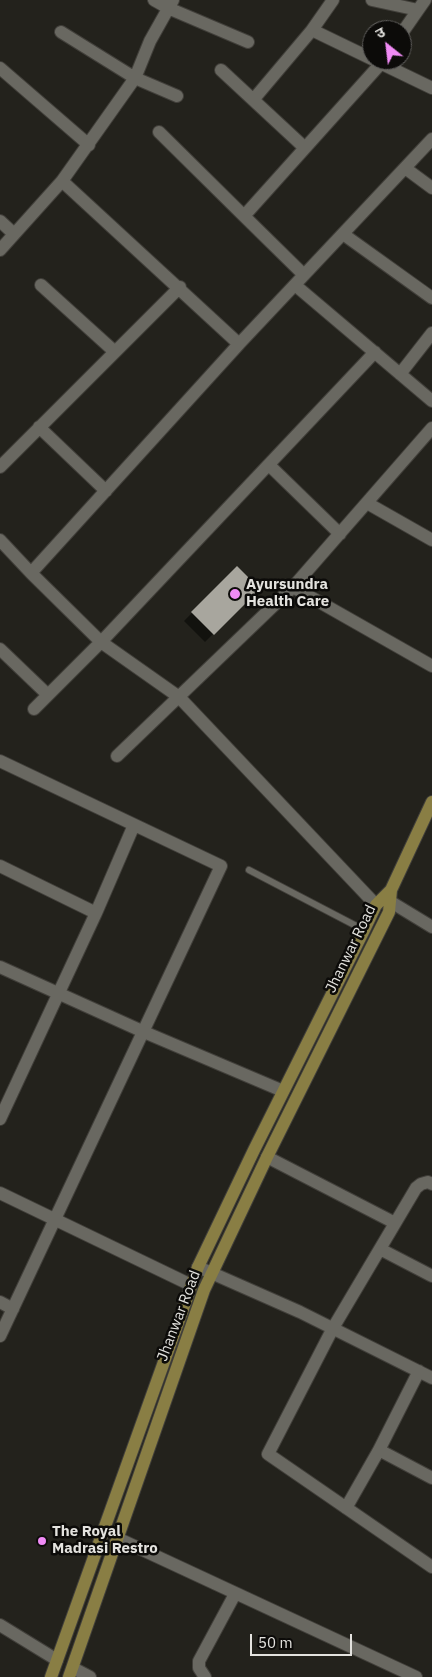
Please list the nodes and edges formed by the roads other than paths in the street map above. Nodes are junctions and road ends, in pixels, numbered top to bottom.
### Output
1 (154, 0) edge
2 (333, 0) edge
3 (372, 0) edge
4 (170, 4) edge
5 (421, 5) edge
6 (411, 20) edge
7 (312, 30) junction
8 (61, 32) dead end
9 (248, 42) dead end
10 (362, 53) edge
11 (0, 68) edge
12 (221, 70) dead end
13 (370, 70) edge
14 (396, 70) edge
15 (135, 78) junction
16 (432, 88) edge
17 (176, 96) dead end
18 (253, 100) junction
19 (159, 132) dead end
20 (432, 139) edge
21 (89, 145) junction
22 (305, 148) junction
23 (405, 168) junction
24 (62, 181) junction
25 (432, 188) edge
26 (244, 216) junction
27 (0, 222) edge
28 (14, 234) junction
29 (342, 234) junction
30 (0, 250) edge
31 (304, 275) junction
32 (295, 284) junction
33 (40, 285) dead end
34 (180, 287) junction
35 (432, 298) edge
36 (432, 333) edge
37 (239, 344) junction
38 (114, 352) junction
39 (375, 352) junction
40 (400, 374) junction
41 (432, 401) edge
42 (38, 428) junction
43 (432, 428) edge
44 (269, 465) junction
45 (0, 467) edge
46 (106, 491) junction
47 (367, 503) junction
48 (340, 534) junction
49 (432, 540) edge
50 (2, 546) edge
51 (31, 573) junction
52 (293, 587) junction
53 (101, 642) junction
54 (0, 649) edge
55 (432, 666) edge
56 (48, 695) junction
57 (179, 697) junction
58 (34, 709) dead end
59 (117, 756) dead end
60 (0, 761) edge
61 (432, 802) edge
62 (134, 825) junction
63 (0, 866) edge
64 (248, 870) dead end
65 (391, 896) junction
66 (376, 905) junction
67 (96, 913) junction
68 (432, 927) edge
69 (364, 930) junction
70 (0, 967) edge
71 (58, 993) junction
72 (144, 1032) junction
73 (283, 1091) junction
74 (0, 1119) edge
75 (267, 1157) junction
76 (431, 1181) edge
77 (0, 1193) edge
78 (54, 1220) junction
79 (395, 1223) junction
80 (380, 1249) junction
81 (198, 1267) junction
82 (212, 1273) junction
83 (432, 1276) edge
84 (191, 1285) junction
85 (0, 1302) edge
86 (13, 1309) junction
87 (333, 1328) junction
88 (0, 1336) edge
89 (419, 1371) junction
90 (432, 1378) edge
91 (378, 1450) junction
92 (432, 1478) edge
93 (346, 1508) junction
94 (117, 1538) junction
95 (432, 1568) edge
96 (235, 1594) junction
97 (0, 1625) edge
98 (57, 1660) junction
99 (71, 1672) edge
100 (50, 1677) edge
101 (90, 1677) edge
102 (205, 1677) edge
103 (416, 1677) edge

1 - 4 street
2 - 7 street
3 - 5 street
4 - 9 street
4 - 15 street
5 - 6 street
7 - 10 street
7 - 18 street
8 - 15 street
11 - 21 street
12 - 18 street
13 - 22 street
14 - 16 street
15 - 17 street
15 - 21 street
18 - 22 street
19 - 26 street
20 - 23 street
21 - 24 street
22 - 26 street
23 - 25 street
23 - 29 street
24 - 28 street
24 - 34 street
26 - 31 street
27 - 28 street
28 - 30 street
29 - 31 street
29 - 35 street
31 - 32 street
32 - 37 street
32 - 39 street
33 - 38 street
34 - 37 street
34 - 38 street
36 - 40 street
37 - 46 street
38 - 42 street
39 - 40 street
39 - 44 street
40 - 41 street
42 - 45 street
42 - 46 street
43 - 47 street
44 - 48 street
44 - 53 street
46 - 51 street
47 - 48 street
47 - 49 street
48 - 52 street
50 - 51 street
51 - 53 street
52 - 55 street
52 - 57 street
53 - 56 street
53 - 57 street
54 - 56 street
56 - 58 street
57 - 59 street
57 - 66 street
60 - 62 street
61 - 65 street
62 - 67 street
62 - 72 street
63 - 67 street
64 - 69 lane
65 - 66 street, Jhanwar Road
65 - 68 street
65 - 75 street, Jhanwar Road
66 - 69 street, Jhanwar Road
67 - 71 street
69 - 73 street, Jhanwar Road
70 - 71 street
71 - 72 street
71 - 74 street
72 - 73 street
72 - 78 street
73 - 81 street, Jhanwar Road
75 - 79 street
75 - 82 street, Jhanwar Road
76 - 79 street
77 - 78 street
78 - 84 street
78 - 86 street
79 - 80 street
80 - 83 street
80 - 87 street
81 - 82 street
81 - 84 street, Jhanwar Road
82 - 87 street
82 - 94 street, Jhanwar Road
84 - 98 street, Jhanwar Road
85 - 86 street
86 - 88 street
87 - 89 street
87 - 93 street
89 - 90 street
89 - 91 street
91 - 92 street
91 - 93 street
93 - 95 street
94 - 96 street
94 - 99 street, Jhanwar Road
96 - 102 street
96 - 103 street
97 - 98 street
98 - 100 street, Jhanwar Road
99 - 101 street

